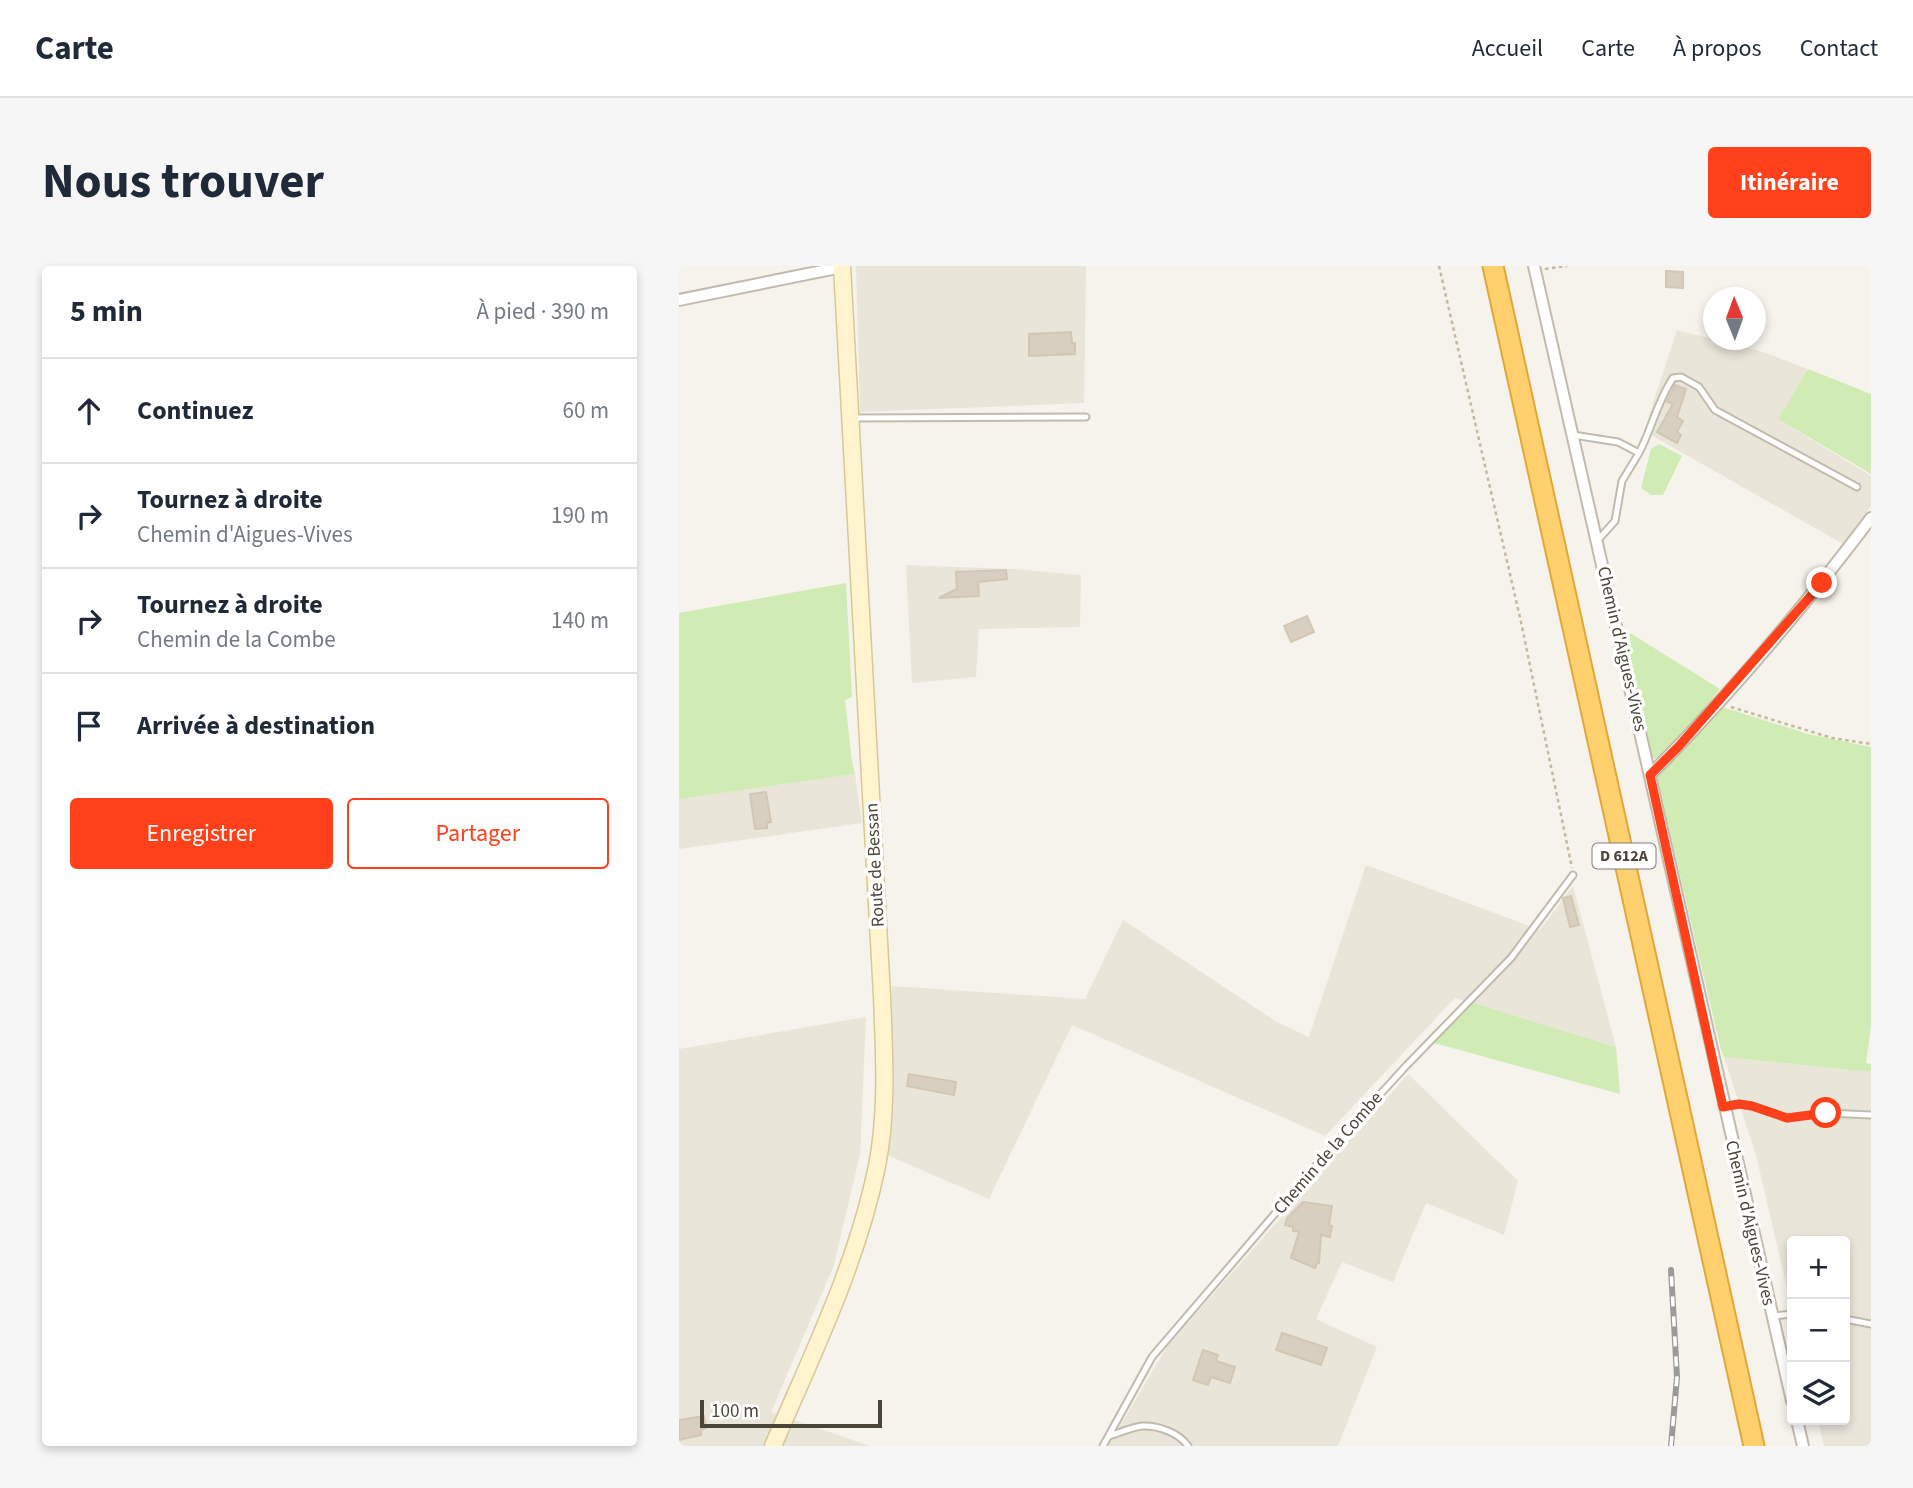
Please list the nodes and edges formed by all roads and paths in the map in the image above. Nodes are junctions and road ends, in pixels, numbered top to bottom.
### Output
1 (1439, 266) edge
2 (1493, 266) edge
3 (1567, 266) edge
4 (842, 267) edge
5 (1535, 269) edge
6 (679, 300) edge
7 (1086, 416) dead end
8 (850, 418) junction
9 (1573, 435) junction
10 (1639, 453) junction
11 (1857, 487) dead end
12 (1871, 518) edge
13 (1597, 541) junction
14 (1718, 702) junction
15 (1871, 744) edge
16 (1650, 775) junction
17 (1573, 875) joint
18 (1723, 1107) junction
19 (1871, 1115) edge
20 (1787, 1315) edge
21 (1772, 1317) junction
22 (1850, 1320) edge
23 (1871, 1324) edge
24 (1787, 1380) edge
25 (1798, 1425) edge
26 (1109, 1436) junction
27 (773, 1446) edge
28 (1103, 1446) edge
29 (1188, 1446) edge
30 (1754, 1446) edge
31 (1803, 1446) edge

1 - 17 path
2 - 30 highway, D 612A
3 - 5 path
4 - 6 street
4 - 8 street, Route de Bessan
5 - 9 street, Chemin d'Aigues-Vives / D 612A
7 - 8 lane
8 - 27 street, Route de Bessan
9 - 10 lane
9 - 13 street, Chemin d'Aigues-Vives / D 612A
10 - 11 lane
10 - 13 lane
12 - 14 street
13 - 16 street, Chemin d'Aigues-Vives / D 612A
14 - 15 path
14 - 16 street
16 - 18 street, Chemin d'Aigues-Vives / D 612A
17 - 26 lane, Chemin de la Combe
18 - 19 lane
18 - 21 street, Chemin d'Aigues-Vives / D 612A
20 - 21 lane
21 - 24 street, Chemin d'Aigues-Vives / D 612A
22 - 23 lane
25 - 31 street
26 - 28 lane, Chemin de la Combe
26 - 29 lane

